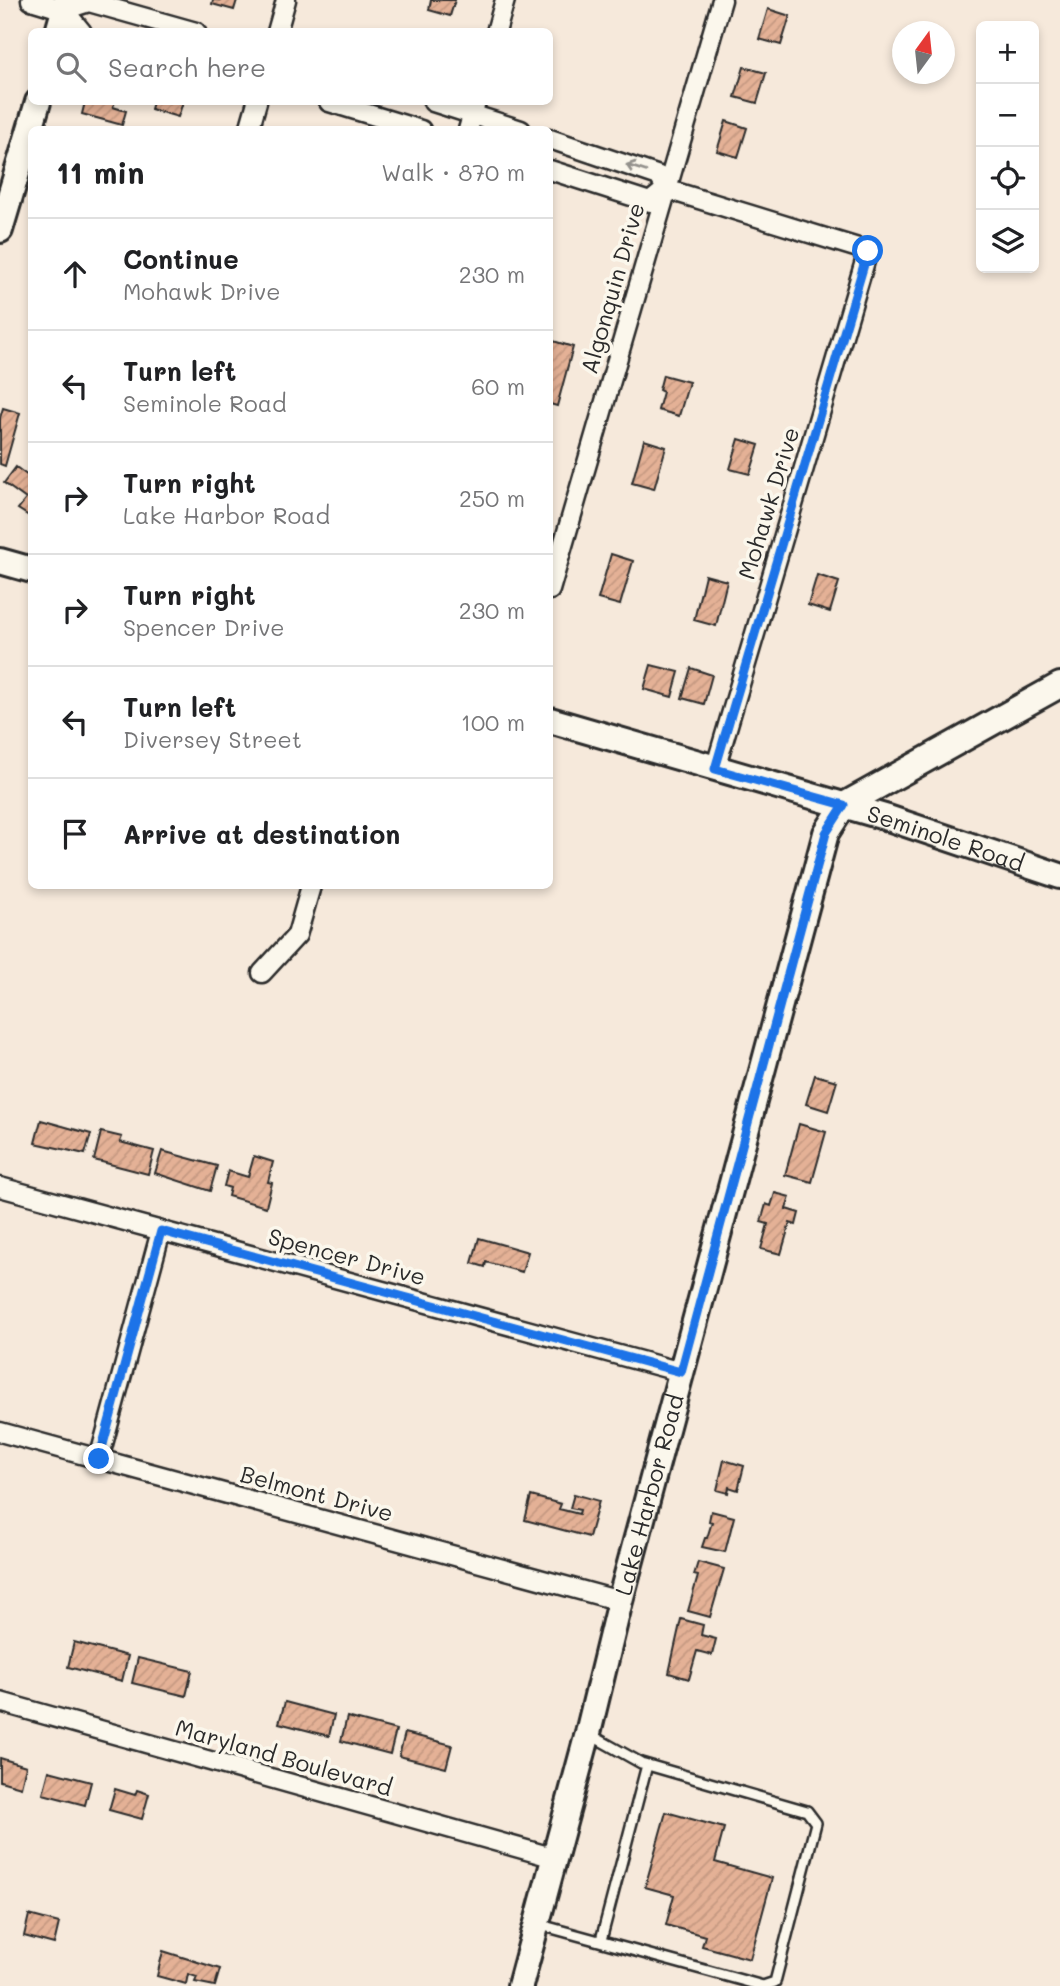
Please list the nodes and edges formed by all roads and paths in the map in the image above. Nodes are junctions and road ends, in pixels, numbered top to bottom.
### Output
1 (31, 0) edge
2 (286, 0) edge
3 (505, 0) edge
4 (722, 0) edge
5 (63, 14) edge
6 (78, 28) edge
7 (182, 28) edge
8 (278, 28) edge
9 (497, 28) edge
10 (36, 105) edge
11 (256, 105) edge
12 (339, 105) edge
13 (442, 105) edge
14 (472, 115) edge
15 (30, 126) edge
16 (250, 126) edge
17 (408, 126) edge
18 (508, 126) edge
19 (28, 133) edge
20 (553, 140) edge
21 (553, 171) edge
22 (666, 190) junction
23 (0, 230) edge
24 (0, 561) edge
25 (28, 569) edge
26 (553, 580) edge
27 (1060, 685) edge
28 (553, 721) edge
29 (715, 769) junction
30 (844, 805) junction
31 (1060, 876) edge
32 (310, 889) edge
33 (262, 973) dead end
34 (0, 1187) edge
35 (161, 1231) junction
36 (681, 1372) junction
37 (0, 1432) edge
38 (99, 1459) junction
39 (620, 1601) junction
40 (0, 1702) edge
41 (588, 1733) junction
42 (647, 1765) junction
43 (555, 1858) junction
44 (537, 1924) junction
45 (601, 1941) junction
46 (520, 1986) edge

1 - 5 street
2 - 8 street
3 - 9 street
4 - 22 street, Algonquin Drive
5 - 6 street
5 - 7 street
10 - 15 street
11 - 16 street
12 - 17 street
13 - 14 street
14 - 18 street
19 - 23 street
22 -> 20 street
21 - 22 street
22 - 26 street, Algonquin Drive
22 - 29 street, Mohawk Drive
24 - 25 street
27 - 30 street
28 - 29 street, Seminole Road
29 - 30 street, Seminole Road
30 - 31 street, Seminole Road
30 - 36 street, Lake Harbor Road
32 - 33 street
34 - 35 street, Spencer Drive
35 - 36 street, Spencer Drive
35 - 38 street
36 - 39 street, Lake Harbor Road
37 - 38 street, Belmont Drive
38 - 39 street, Belmont Drive
39 - 41 street, Lake Harbor Road
40 - 43 street, Maryland Boulevard
41 - 42 lane
41 - 43 street, Lake Harbor Road
42 - 45 lane
42 - 45 lane
43 - 44 street, Lake Harbor Road
44 - 45 lane
44 - 46 street, Lake Harbor Road

